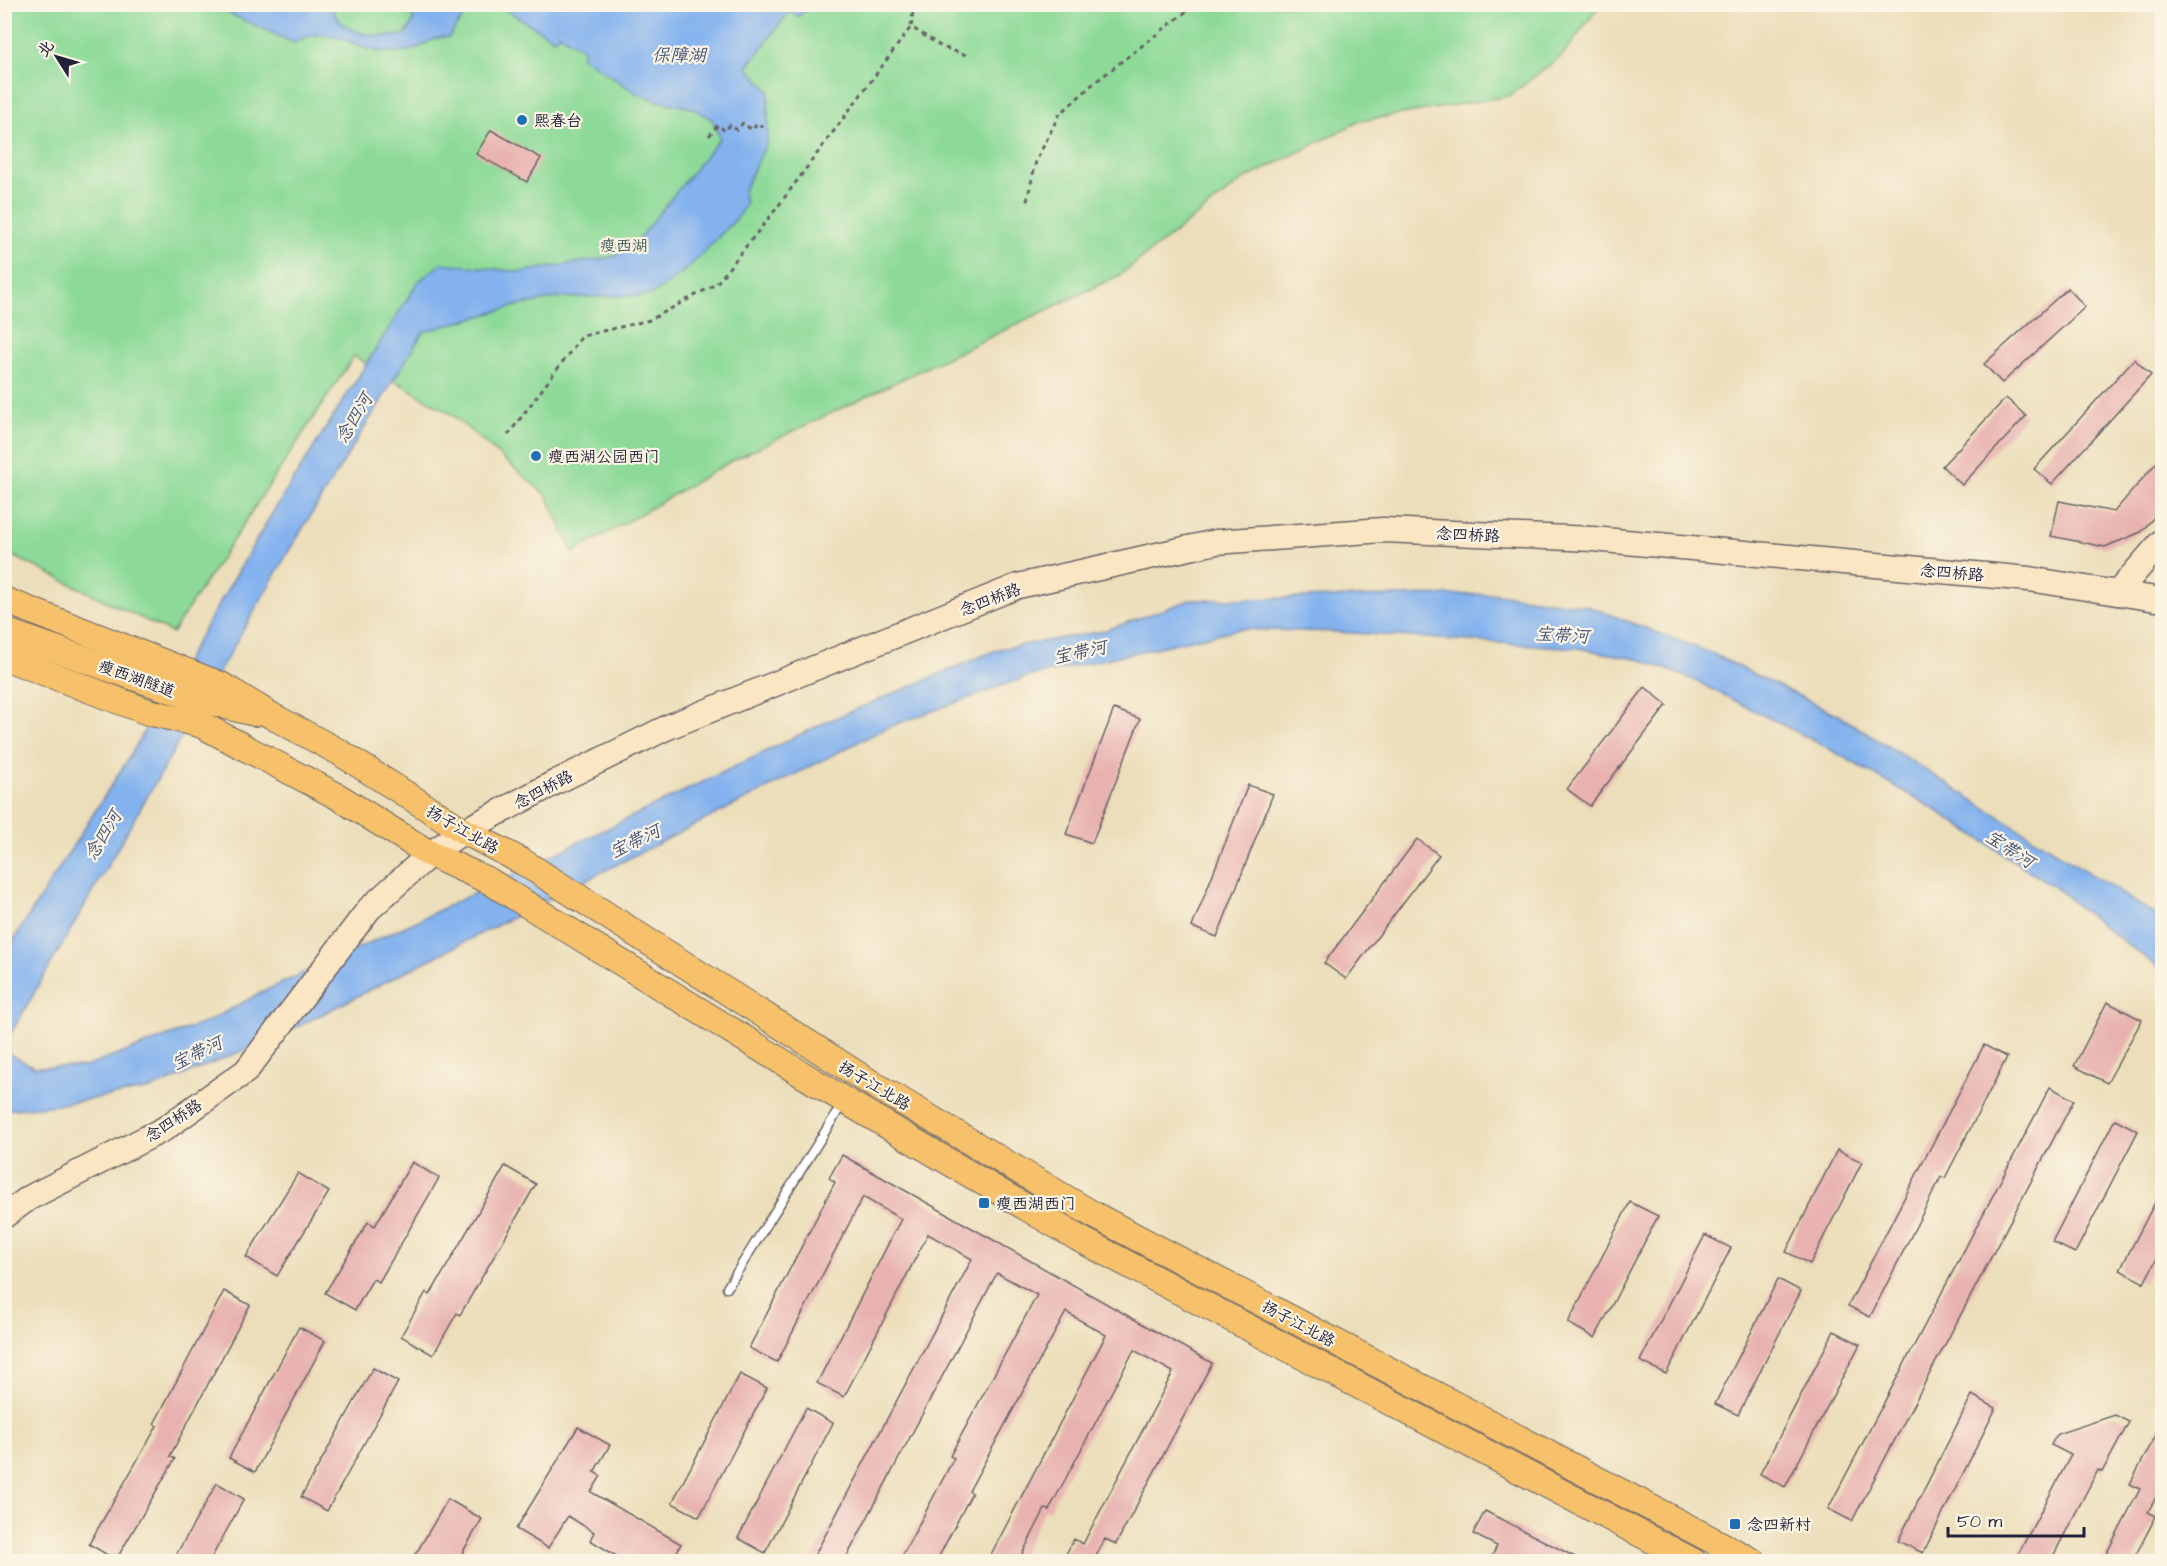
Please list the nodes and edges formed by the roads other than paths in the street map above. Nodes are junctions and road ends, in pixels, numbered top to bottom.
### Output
1 (2163, 541) edge
2 (2117, 593) junction
3 (4, 600) edge
4 (2163, 600) edge
5 (4, 631) edge
6 (4, 657) edge
7 (165, 676) junction
8 (211, 704) junction
9 (464, 831) junction
10 (430, 854) junction
11 (844, 1100) junction
12 (4, 1216) edge
13 (727, 1288) dead end
14 (1694, 1562) edge
15 (1754, 1562) edge

1 - 2 street
2 - 4 street, 念四桥路
2 - 9 street, 念四桥路
3 - 7 main road, 扬子江北路
5 - 7 main road, 瘦西湖隧道
6 - 8 main road, 扬子江北路
7 - 8 main road, 扬子江北路
8 - 9 main road, 扬子江北路
8 - 10 main road, 扬子江北路
9 - 10 street, 念四桥路
9 - 15 main road, 扬子江北路
10 - 11 main road, 扬子江北路
10 - 12 street, 念四桥路
11 - 13 lane
11 - 14 main road, 扬子江北路

